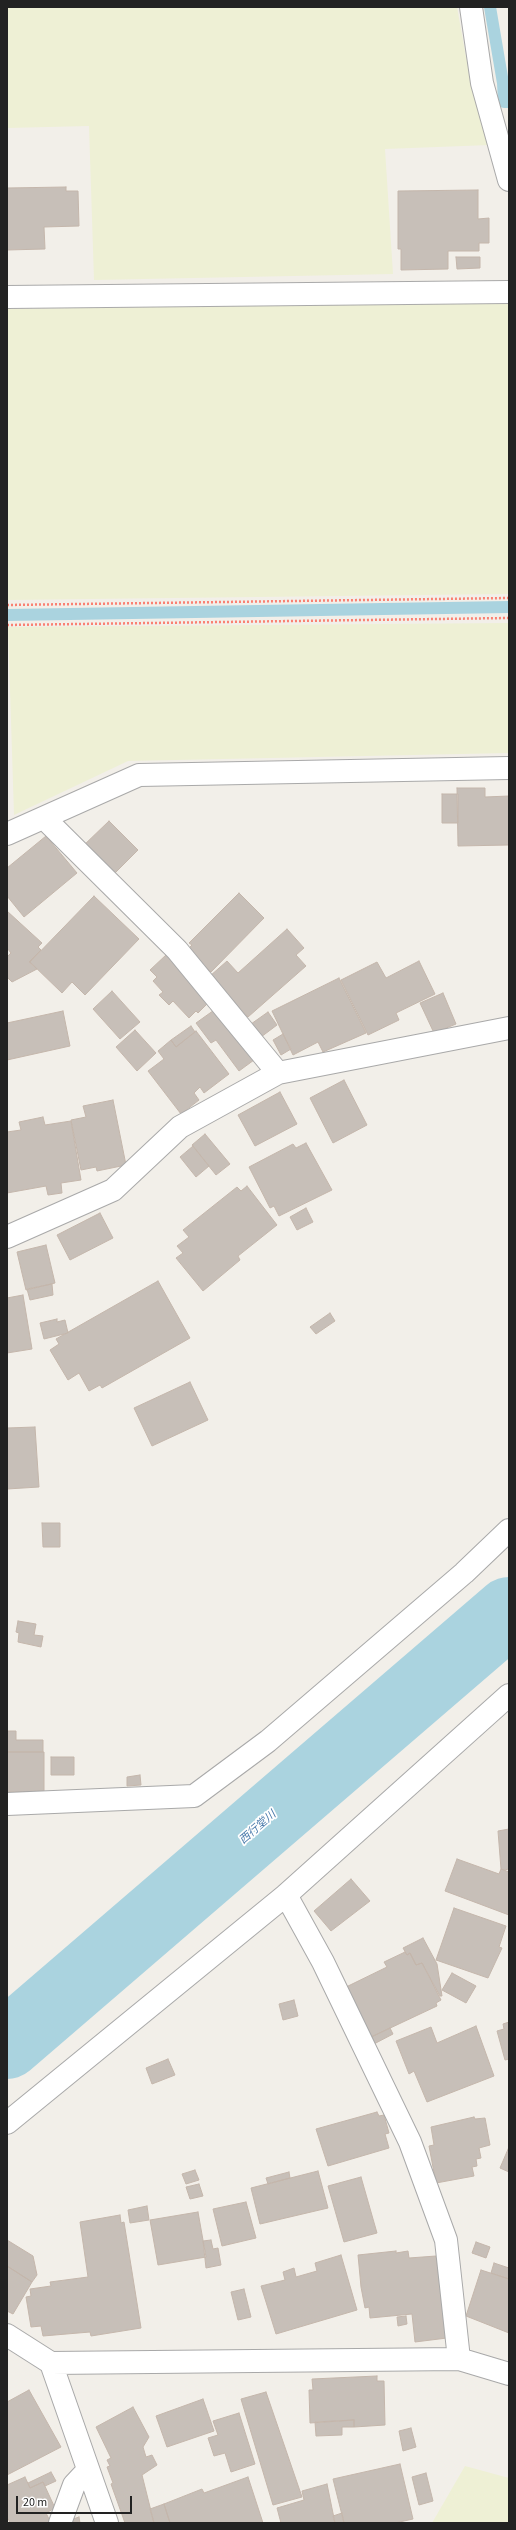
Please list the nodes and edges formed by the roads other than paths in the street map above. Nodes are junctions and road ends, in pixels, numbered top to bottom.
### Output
1 (471, 7) edge
2 (509, 180) edge
3 (509, 292) edge
4 (7, 297) edge
5 (509, 768) edge
6 (44, 818) junction
7 (7, 834) edge
8 (509, 1028) edge
9 (278, 1073) junction
10 (7, 1237) edge
11 (509, 1530) edge
12 (509, 1695) edge
13 (7, 1804) edge
14 (286, 1895) junction
15 (7, 2123) edge
16 (7, 2335) edge
17 (459, 2358) junction
18 (51, 2363) junction
19 (509, 2374) edge
20 (88, 2470) junction
21 (60, 2523) edge
22 (107, 2523) edge

1 - 2 street
3 - 4 street
5 - 6 street
6 - 7 street
6 - 9 street
8 - 9 street
9 - 10 street
11 - 13 street
12 - 14 street
14 - 15 street
14 - 17 street
16 - 18 street
17 - 18 street
17 - 19 street
18 - 20 street
20 - 21 street
20 - 22 street

